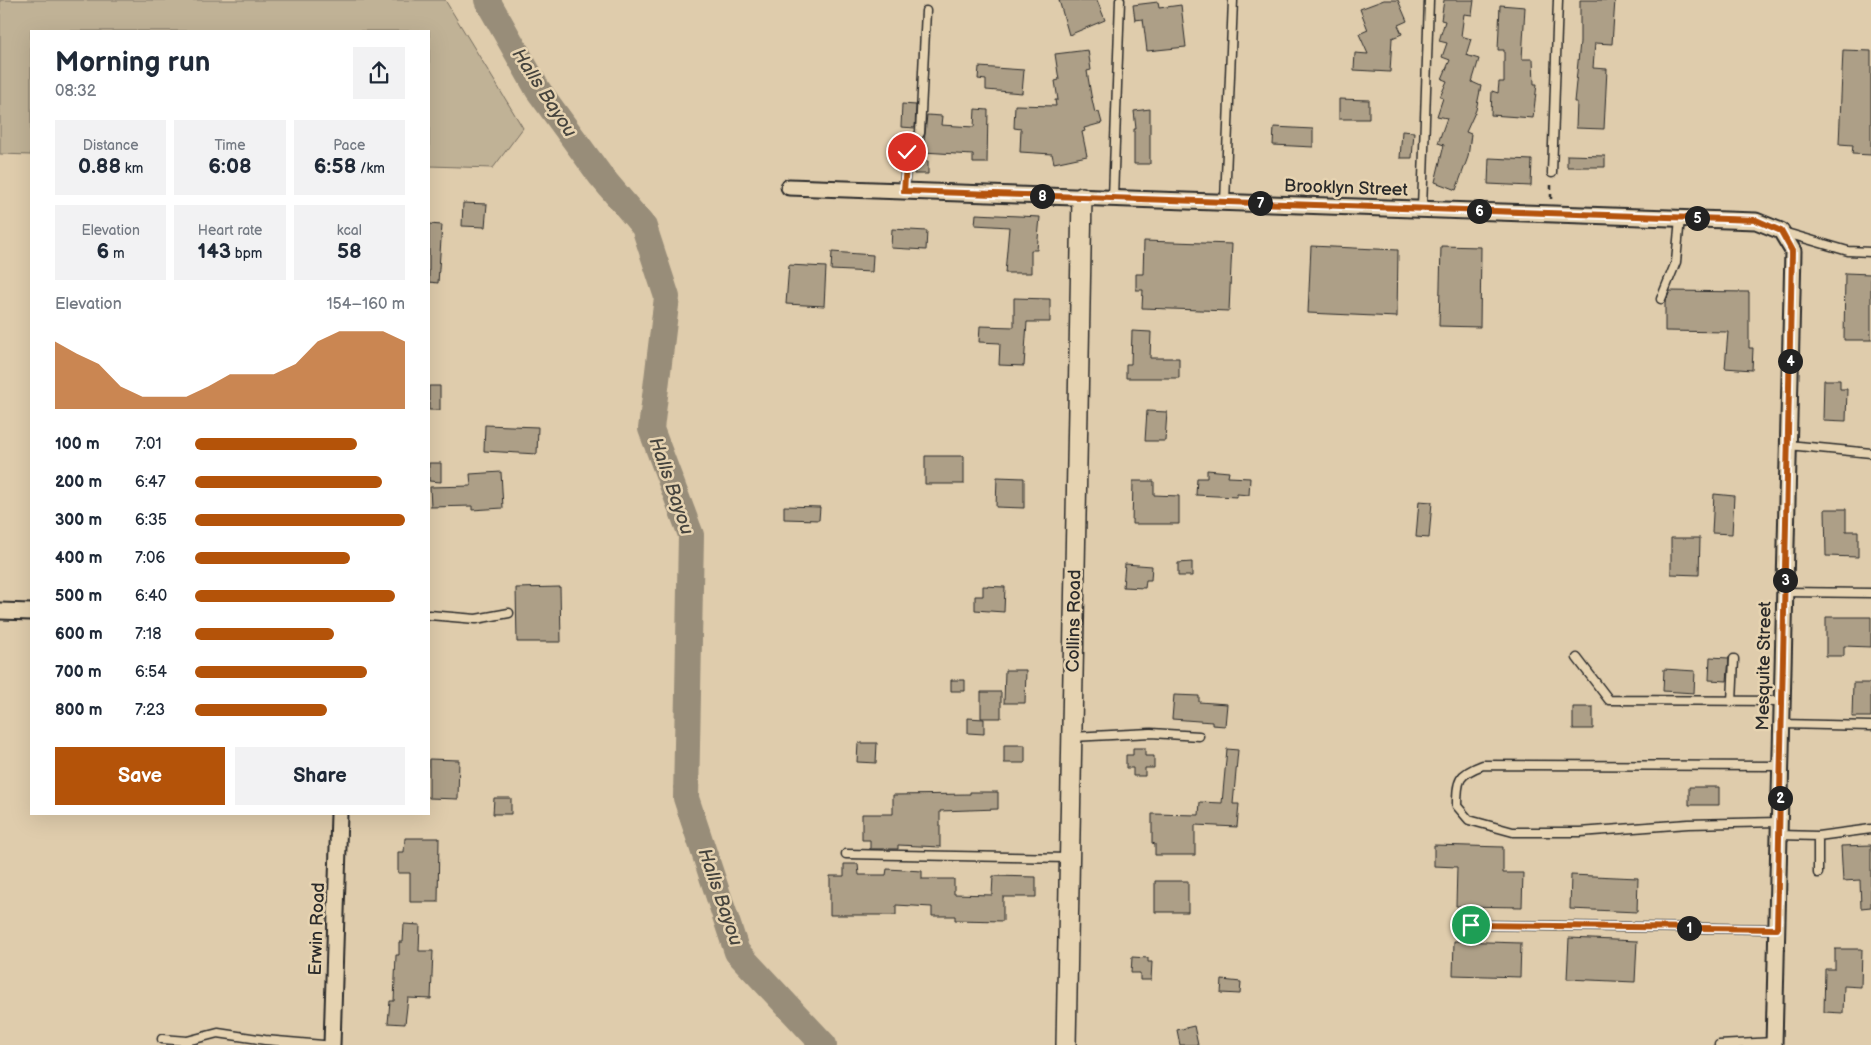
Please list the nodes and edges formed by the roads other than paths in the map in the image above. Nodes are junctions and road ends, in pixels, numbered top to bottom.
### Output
1 (1120, 0) edge
2 (1233, 0) edge
3 (1429, 0) edge
4 (1558, 0) edge
5 (926, 11) dead end
6 (1552, 173) road end
7 (789, 187) dead end
8 (904, 191) junction
9 (1082, 197) junction
10 (1113, 198) junction
11 (1226, 202) junction
12 (1422, 209) junction
13 (1680, 218) junction
14 (1781, 231) junction
15 (1871, 252) edge
16 (1661, 299) dead end
17 (1788, 446) junction
18 (1871, 453) edge
19 (1785, 592) junction
20 (1871, 593) edge
21 (0, 611) edge
22 (30, 612) edge
23 (509, 613) dead end
24 (430, 614) edge
25 (1576, 658) dead end
26 (1734, 659) dead end
27 (1782, 701) junction
28 (1732, 702) junction
29 (1782, 724) junction
30 (1871, 726) edge
31 (1199, 736) dead end
32 (1072, 737) junction
33 (1781, 766) junction
34 (339, 815) edge
35 (1779, 829) junction
36 (1871, 829) edge
37 (1818, 836) junction
38 (846, 854) dead end
39 (1070, 858) junction
40 (1818, 873) dead end
41 (1471, 925) dead end
42 (1777, 929) junction
43 (162, 1039) dead end
44 (1774, 1044) edge
45 (323, 1045) edge
46 (332, 1045) edge
47 (1066, 1045) edge
48 (1719, 1045) edge

1 - 10 lane
2 - 11 lane
3 - 12 lane
4 - 6 lane
5 - 8 lane
7 - 8 street, Brooklyn Street
8 - 9 street, Brooklyn Street
9 - 10 street, Brooklyn Street
9 - 32 street, Collins Road
10 - 11 street, Brooklyn Street
11 - 12 street, Brooklyn Street
12 - 13 street, Brooklyn Street
13 - 14 street, Brooklyn Street
13 - 16 lane
14 - 15 lane
14 - 17 street, Mesquite Street
17 - 18 lane
17 - 19 street, Mesquite Street
19 - 20 lane
19 - 27 street, Mesquite Street
21 - 22 street
23 - 24 lane
25 - 28 lane
26 - 28 lane
27 - 28 lane
27 - 29 street, Mesquite Street
29 - 30 lane
29 - 33 street, Mesquite Street
31 - 32 lane
32 - 39 street, Collins Road
33 - 35 street, Mesquite Street
33 - 35 lane
34 - 46 street, Erwin Road
35 - 37 lane
35 - 42 street, Mesquite Street
36 - 37 lane
37 - 40 lane
38 - 39 lane
39 - 47 street, Collins Road
41 - 42 lane
42 - 44 street, Mesquite Street
43 - 45 lane
44 - 48 lane

